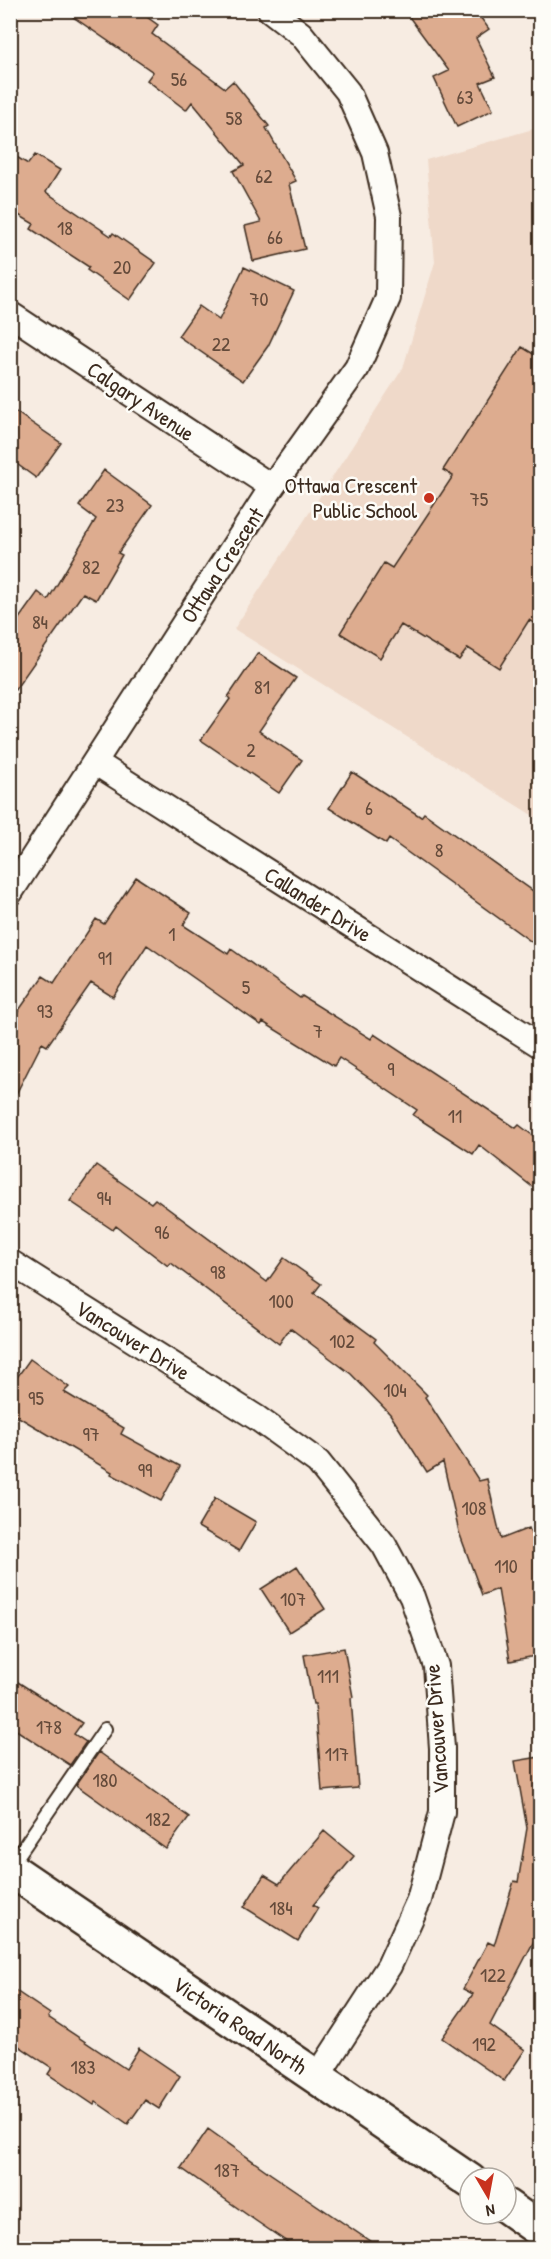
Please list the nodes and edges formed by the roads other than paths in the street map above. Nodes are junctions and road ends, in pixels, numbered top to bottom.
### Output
1 (270, 10) edge
2 (10, 314) edge
3 (272, 487) junction
4 (96, 763) junction
5 (10, 893) edge
6 (540, 1045) edge
7 (10, 1262) edge
8 (105, 1729) dead end
9 (10, 1868) edge
10 (317, 2077) junction
11 (458, 2173) edge
12 (518, 2214) edge
13 (540, 2230) edge

1 - 3 street, Ottawa Crescent
2 - 3 street, Calgary Avenue
3 - 4 street, Ottawa Crescent
4 - 5 street, Ottawa Crescent
4 - 6 street, Callander Drive
7 - 10 street, Vancouver Drive
8 - 9 lane
9 - 10 main road, Victoria Road North
10 - 11 main road, Victoria Road North
12 - 13 main road

